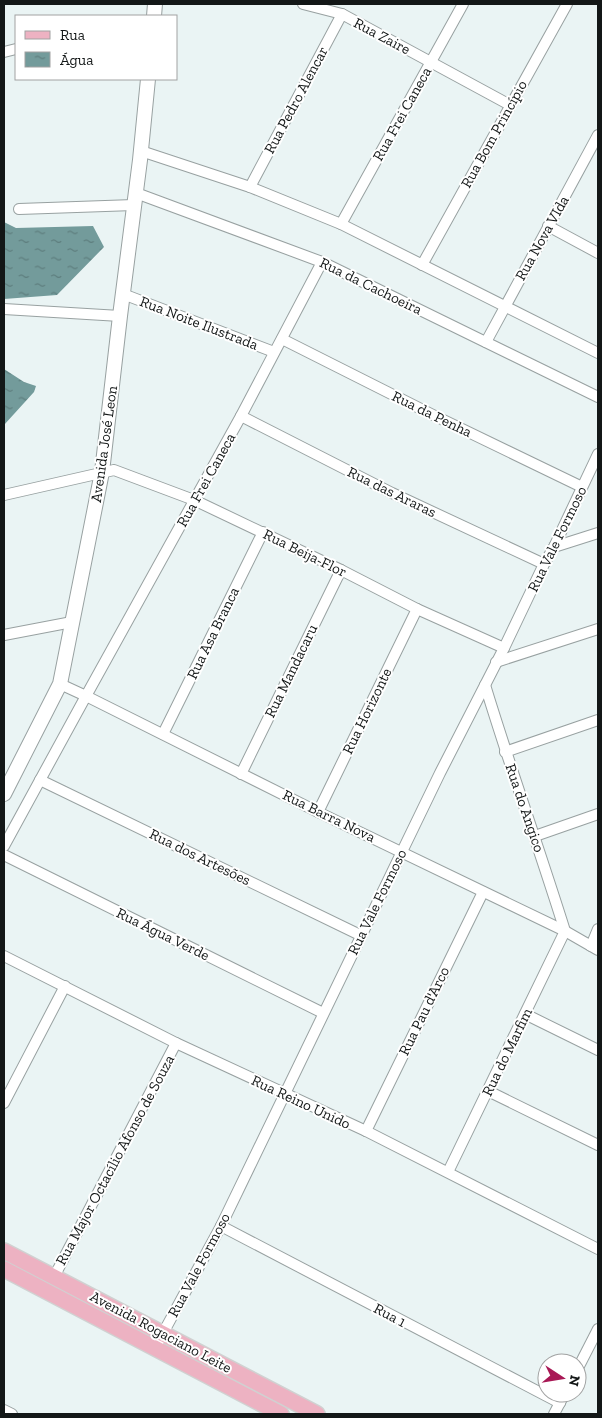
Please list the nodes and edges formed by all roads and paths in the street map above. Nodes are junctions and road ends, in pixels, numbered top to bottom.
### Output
1 (303, 4) edge
2 (463, 4) edge
3 (567, 4) edge
4 (342, 14) junction
5 (431, 62) junction
6 (148, 80) edge
7 (510, 105) junction
8 (598, 134) edge
9 (140, 155) junction
10 (250, 187) junction
11 (136, 193) junction
12 (19, 209) dead end
13 (341, 224) junction
14 (548, 226) junction
15 (598, 253) edge
16 (322, 262) junction
17 (422, 265) junction
18 (123, 294) junction
19 (505, 305) junction
20 (4, 309) edge
21 (120, 316) junction
22 (282, 339) junction
23 (487, 340) junction
24 (274, 352) junction
25 (598, 354) edge
26 (598, 398) edge
27 (241, 416) junction
28 (598, 454) edge
29 (102, 472) junction
30 (582, 487) junction
31 (4, 495) edge
32 (194, 500) junction
33 (262, 532) junction
34 (598, 533) edge
35 (554, 547) junction
36 (544, 564) junction
37 (341, 570) junction
38 (417, 609) junction
39 (72, 622) junction
40 (598, 629) edge
41 (4, 635) edge
42 (504, 648) junction
43 (496, 662) junction
44 (60, 684) junction
45 (485, 685) junction
46 (86, 696) junction
47 (598, 720) edge
48 (163, 734) junction
49 (505, 752) junction
50 (241, 774) junction
51 (40, 780) junction
52 (4, 794) edge
53 (318, 812) junction
54 (598, 814) edge
55 (535, 836) junction
56 (4, 846) edge
57 (402, 852) junction
58 (4, 855) edge
59 (483, 892) junction
60 (598, 929) edge
61 (565, 931) junction
62 (360, 935) junction
63 (594, 948) edge
64 (4, 956) edge
65 (65, 986) junction
66 (322, 1013) junction
67 (525, 1014) junction
68 (176, 1043) junction
69 (598, 1050) edge
70 (488, 1091) junction
71 (284, 1094) junction
72 (4, 1103) edge
73 (366, 1131) junction
74 (598, 1145) edge
75 (448, 1172) junction
76 (220, 1226) junction
77 (598, 1249) edge
78 (4, 1251) edge
79 (4, 1269) edge
80 (54, 1277) junction
81 (598, 1329) edge
82 (164, 1334) junction
83 (155, 1348) junction
84 (586, 1353) edge
85 (537, 1391) edge
86 (560, 1403) edge
87 (4, 1410) edge
88 (12, 1414) edge
89 (281, 1414) edge
90 (318, 1414) edge
91 (554, 1414) edge

1 - 4 street, Rua Zaire
2 - 5 street, Rua Frei Caneca
3 - 7 street, Rua Bom Princípio
4 - 5 street, Rua Zaire
4 - 10 street, Rua Pedro Alencar
5 - 7 street, Rua Zaire
5 - 13 street, Rua Frei Caneca
6 - 9 main road, Avenida José Leon
7 - 17 street, Rua Bom Princípio
8 - 14 street, Rua Nova VIda
9 - 10 street
9 - 11 main road, Avenida José Leon
10 - 13 street
11 - 12 street
11 - 16 street, Rua da Cachoeira
11 - 18 main road, Avenida José Leon
13 - 17 street
14 - 15 street
14 - 19 street, Rua Nova VIda
16 - 22 street, Rua Frei Caneca
16 - 23 street, Rua da Cachoeira
17 - 19 street
18 - 21 main road, Avenida José Leon
18 - 24 street, Rua Noite Ilustrada
19 - 23 street, Rua Nova VIda
19 - 25 street
20 - 21 street
21 - 29 main road, Avenida José Leon
22 - 24 street, Rua Frei Caneca
22 - 30 street, Rua da Penha
23 - 26 street, Rua da Cachoeira
24 - 27 street, Rua Frei Caneca
27 - 32 street, Rua Frei Caneca
27 - 36 street, Rua das Araras
28 - 30 street, Rua Vale Formoso
29 - 31 street, Rua Beija-Flor
29 - 32 street, Rua Beija-Flor
29 - 39 main road, Avenida José Leon
30 - 35 street, Rua Vale Formoso
32 - 33 street, Rua Beija-Flor
32 - 46 street, Rua Frei Caneca
33 - 37 street, Rua Beija-Flor
33 - 48 street, Rua Asa Branca
34 - 35 street
35 - 36 street, Rua Vale Formoso
36 - 42 street, Rua Vale Formoso
37 - 38 street, Rua Beija-Flor
37 - 50 street, Rua Mandacaru
38 - 42 street, Rua Beija-Flor
38 - 53 street, Rua Horizonte
39 - 41 street
39 - 44 main road, Avenida José Leon
40 - 43 street
42 - 43 street, Rua Vale Formoso
43 - 45 street, Rua Vale Formoso
44 - 46 street
44 - 52 main road, Avenida José Leon
45 - 49 street, Rua do Angico
45 - 57 street, Rua Vale Formoso
46 - 48 street, Rua Barra Nova
46 - 51 street, Rua Frei Caneca
47 - 49 street
48 - 50 street, Rua Barra Nova
49 - 55 street, Rua do Angico
50 - 53 street, Rua Barra Nova
51 - 56 street, Rua Frei Caneca
51 - 62 street, Rua dos Artesões
53 - 57 street, Rua Barra Nova
54 - 55 street
55 - 61 street, Rua do Angico
57 - 59 street, Rua Barra Nova
57 - 62 street, Rua Vale Formoso
58 - 66 street, Rua Água Verde
59 - 61 street, Rua Barra Nova
59 - 73 street, Rua Pau d'Arco
60 - 63 street
61 - 63 street, Rua Barra Nova
61 - 67 street, Rua do Marfim
62 - 66 street, Rua Vale Formoso
64 - 65 street, Rua Reino Unido
65 - 68 street, Rua Reino Unido
65 - 72 street
66 - 71 street, Rua Vale Formoso
67 - 69 street
67 - 70 street, Rua do Marfim
68 - 71 street, Rua Reino Unido
68 - 80 street, Rua Major Octacílio Afonso de Souza
70 - 74 street
70 - 75 street, Rua do Marfim
71 - 73 street, Rua Reino Unido
71 - 76 street, Rua Vale Formoso
73 - 75 street, Rua Reino Unido
75 - 77 street, Rua Reino Unido
76 - 82 street, Rua Vale Formoso
76 - 85 street, Rua 1
78 - 80 main road, Avenida Rogaciano Leite
79 - 83 main road, Avenida Rogaciano Leite
80 - 82 main road, Avenida Rogaciano Leite
81 - 84 street
82 - 83 street, Rua Vale Formoso
82 - 90 main road, Avenida Rogaciano Leite
83 - 89 main road, Avenida Rogaciano Leite
86 - 91 street
87 - 88 street

